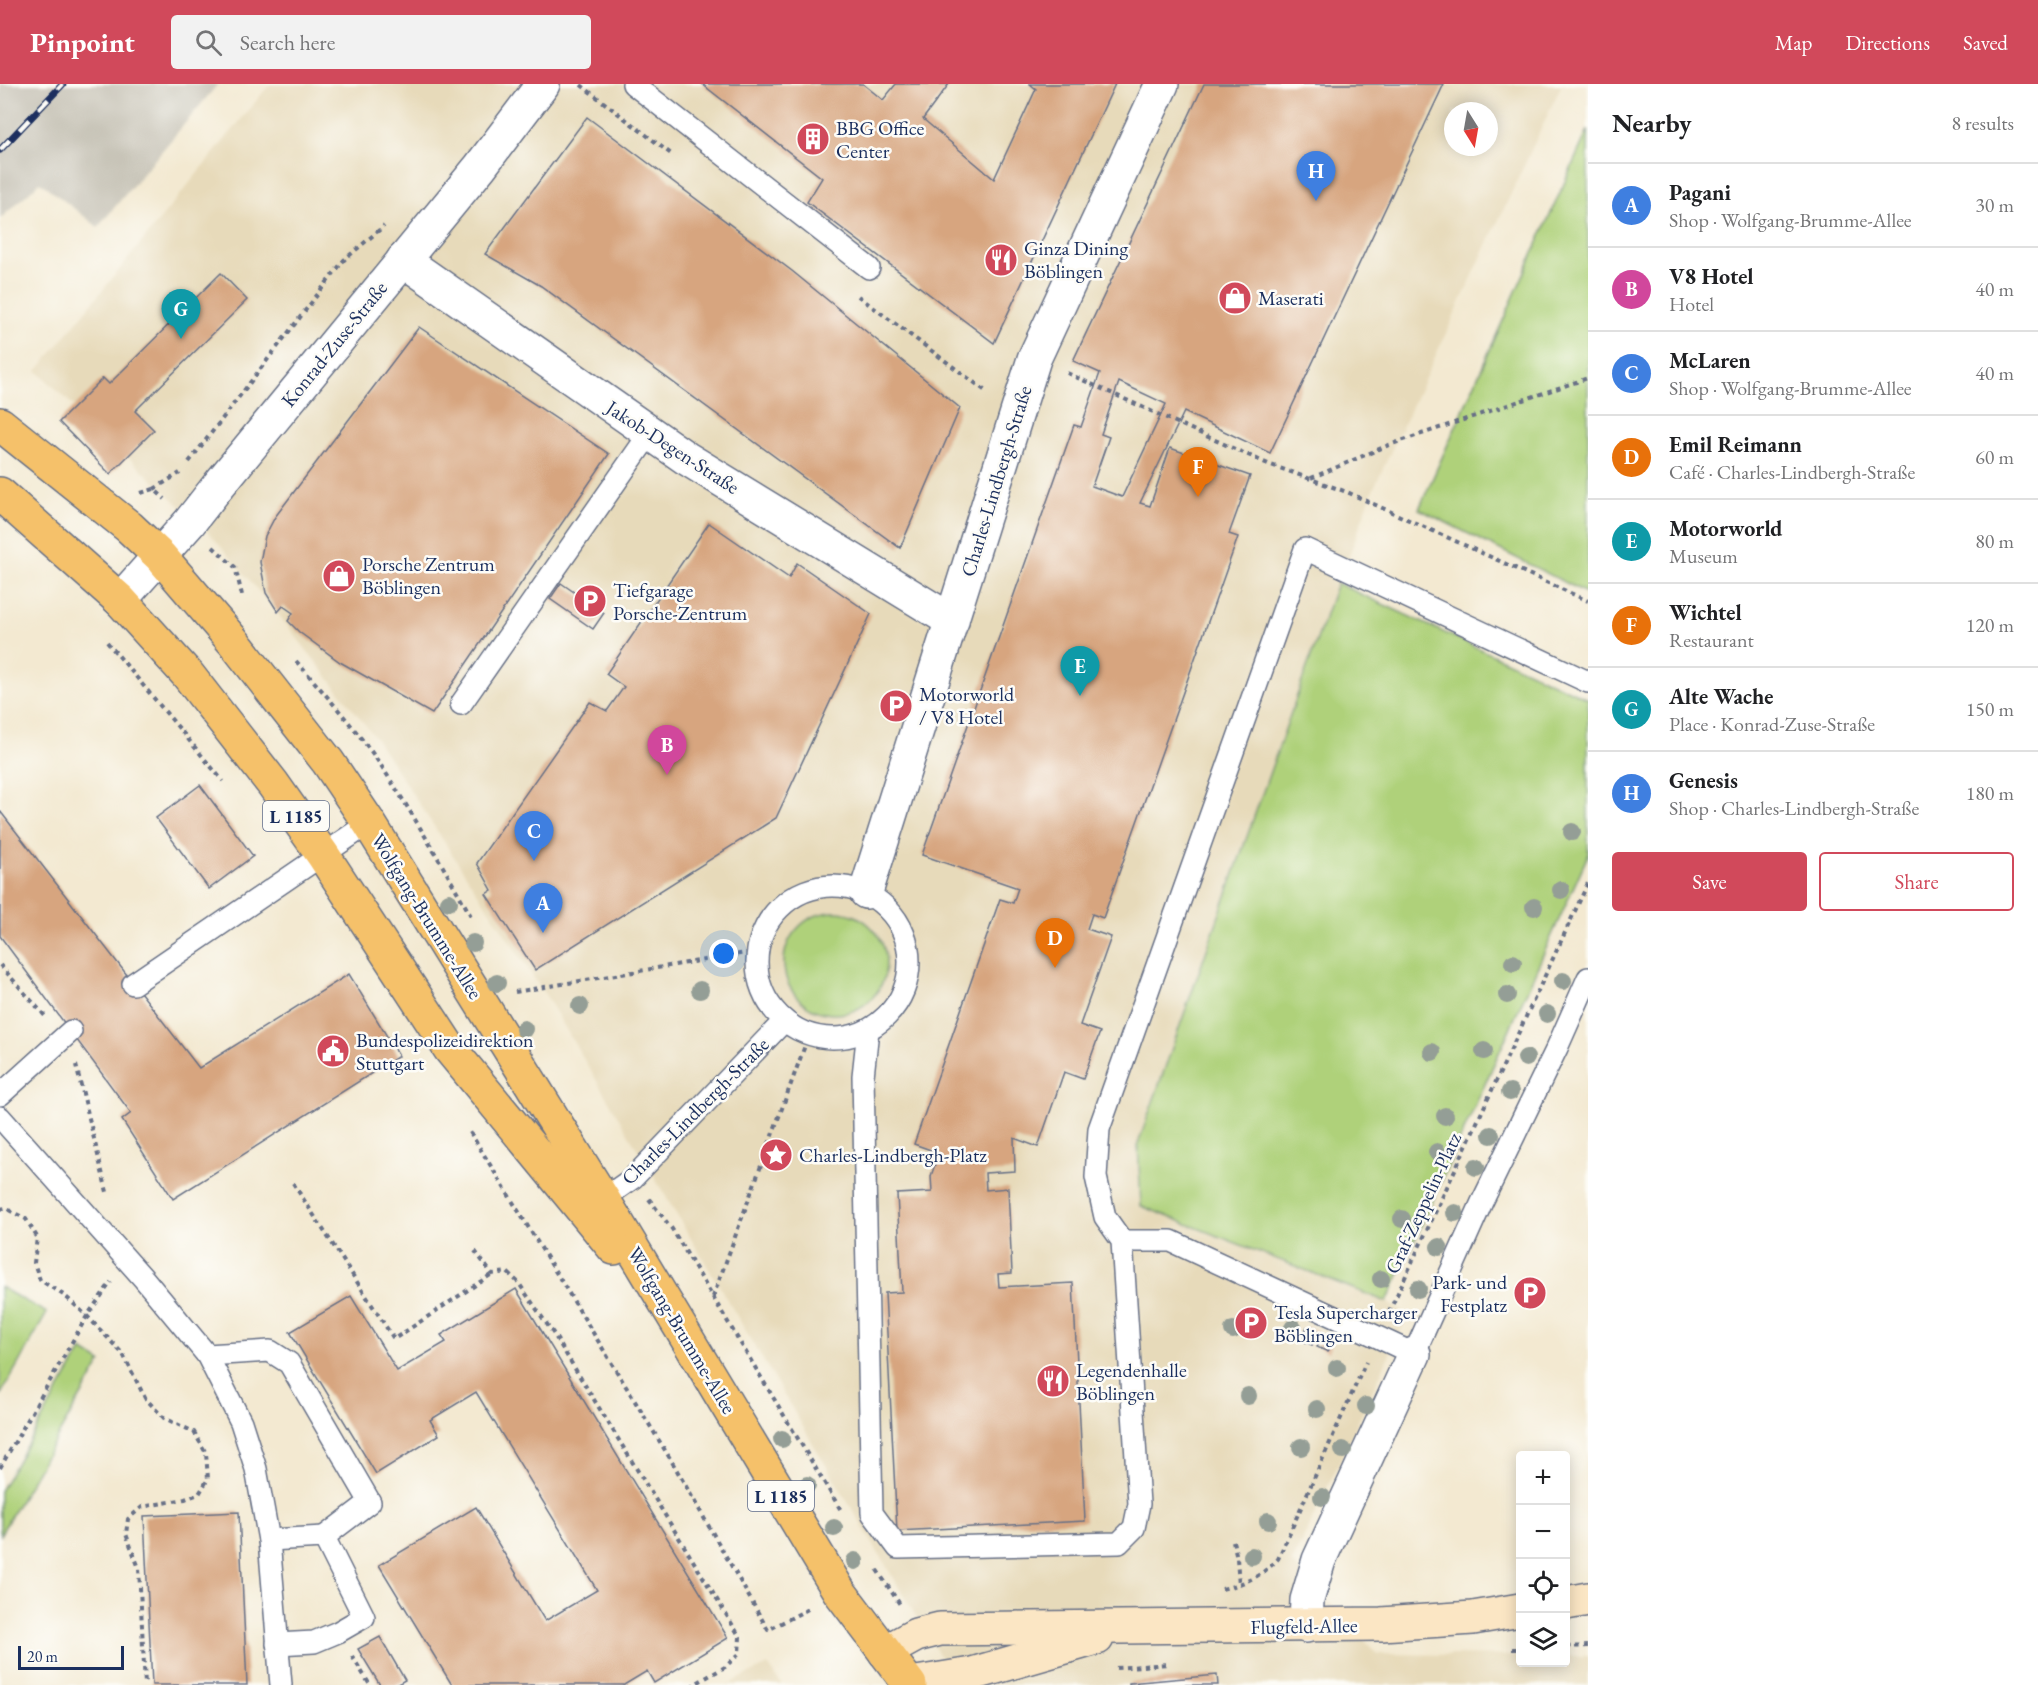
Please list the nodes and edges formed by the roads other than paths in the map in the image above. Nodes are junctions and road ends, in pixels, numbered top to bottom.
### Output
1 (543, 84) edge
2 (633, 84) edge
3 (1161, 84) edge
4 (403, 260) junction
5 (869, 268) dead end
6 (0, 423) edge
7 (650, 433) junction
8 (0, 494) edge
9 (160, 556) junction
10 (120, 600) junction
11 (952, 621) junction
12 (1588, 682) edge
13 (461, 704) dead end
14 (369, 823) junction
15 (323, 855) junction
16 (866, 892) junction
17 (1588, 978) edge
18 (133, 984) dead end
19 (784, 1021) junction
20 (867, 1030) junction
21 (68, 1034) road end
22 (0, 1095) edge
23 (0, 1117) edge
24 (603, 1199) junction
25 (1122, 1241) junction
26 (685, 1335) junction
27 (1414, 1354) junction
28 (207, 1355) junction
29 (324, 1537) junction
30 (269, 1540) junction
31 (1588, 1599) edge
32 (1570, 1602) edge
33 (1516, 1611) edge
34 (1473, 1618) junction
35 (1516, 1620) edge
36 (1570, 1622) edge
37 (1588, 1622) edge
38 (1306, 1626) junction
39 (1136, 1627) junction
40 (278, 1644) junction
41 (1065, 1648) junction
42 (885, 1652) junction
43 (281, 1685) edge
44 (910, 1685) edge
45 (1017, 1685) edge

1 - 4 street, Konrad-Zuse-Straße
2 - 5 lane
3 - 11 street, Charles-Lindbergh-Straße
4 - 7 street, Jakob-Degen-Straße
4 - 9 street, Konrad-Zuse-Straße
6 - 9 main road, Wolfgang-Brumme-Allee / L 1185
7 - 11 street, Jakob-Degen-Straße
7 - 13 lane
8 - 10 main road, L 1185
9 - 10 street, Konrad-Zuse-Straße
9 - 14 main road, Wolfgang-Brumme-Allee / L 1185
10 - 15 main road, L 1185
11 - 16 street, Charles-Lindbergh-Straße
12 - 25 lane
14 - 15 lane
14 - 24 main road, Wolfgang-Brumme-Allee / L 1185
15 - 18 lane
15 - 26 main road, L 1185
16 - 19 lane, Charles-Lindbergh-Straße
16 - 20 lane, Charles-Lindbergh-Straße
17 - 27 lane
19 - 20 lane, Charles-Lindbergh-Straße
19 - 24 lane, Charles-Lindbergh-Straße
20 - 25 lane
21 - 22 lane
23 - 28 lane
24 - 26 main road, Wolfgang-Brumme-Allee / L 1185
25 - 27 lane
26 - 42 main road, Wolfgang-Brumme-Allee / L 1185
27 - 38 street
28 - 29 lane
28 - 30 lane
29 - 30 lane
29 - 40 lane
30 - 40 lane
31 - 32 main road
33 - 34 main road, Flugfeld-Allee
34 - 35 main road, Flugfeld-Allee
34 - 38 main road, Flugfeld-Allee
36 - 37 main road
38 - 39 main road, Flugfeld-Allee
39 - 41 main road, Flugfeld-Allee
39 - 42 main road, Flugfeld-Allee
40 - 43 lane
41 - 44 main road, Flugfeld-Allee
41 - 45 main road
42 - 44 main road, Wolfgang-Brumme-Allee / L 1185

